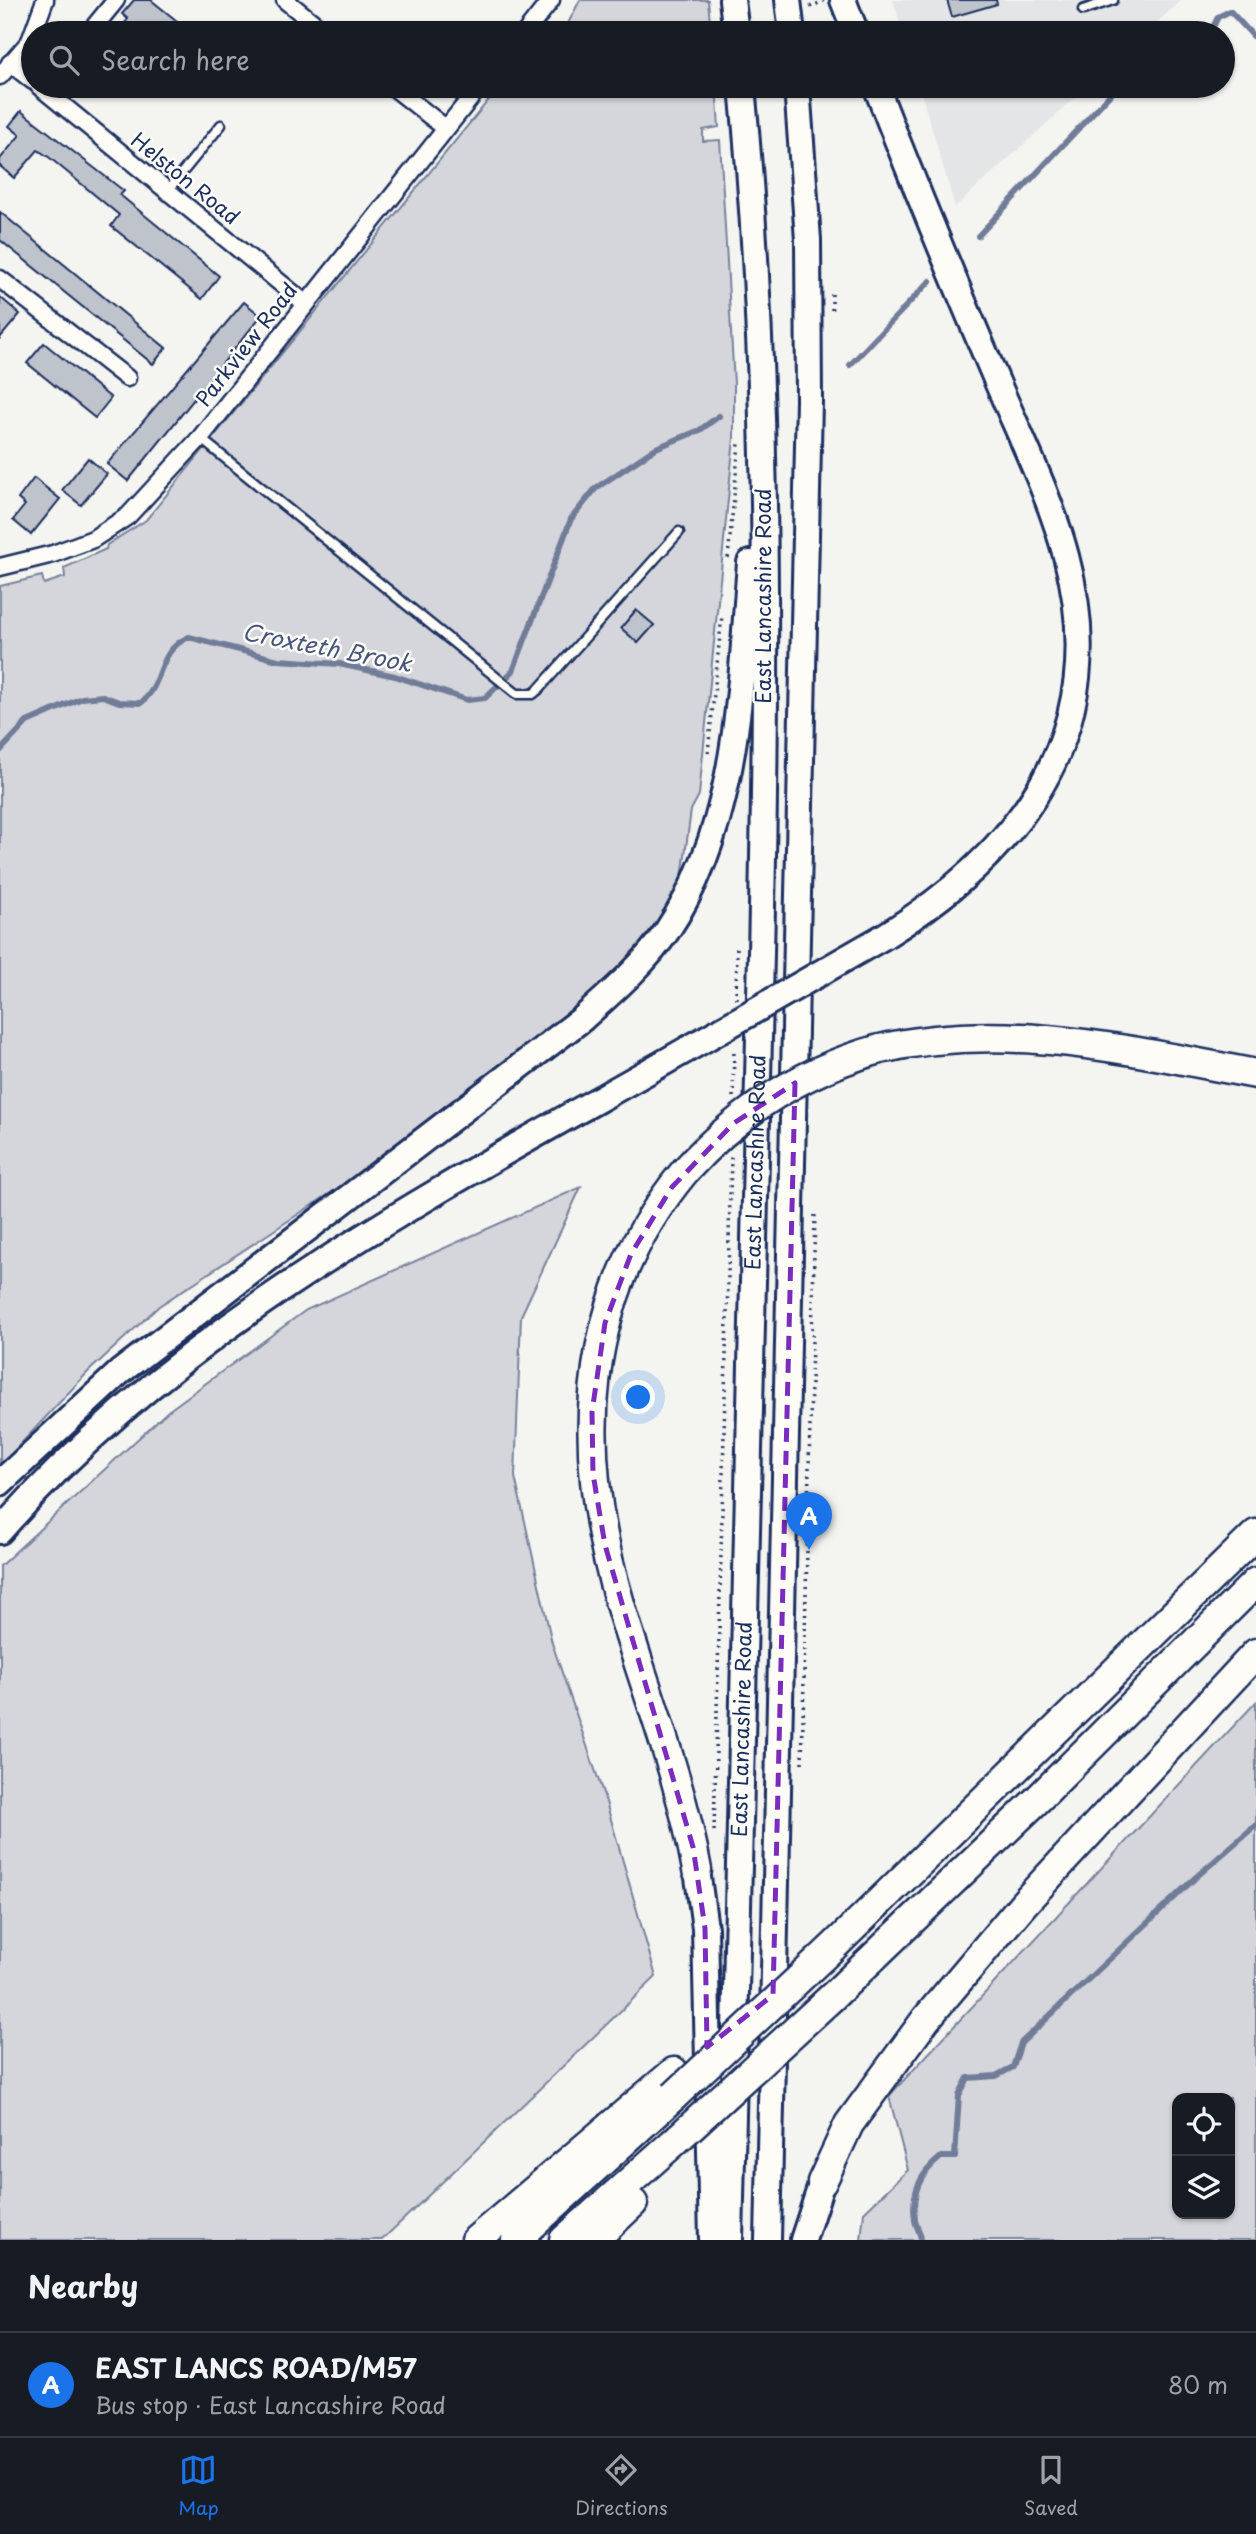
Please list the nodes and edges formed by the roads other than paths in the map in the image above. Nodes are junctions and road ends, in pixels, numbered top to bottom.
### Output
1 (45, 0) edge
2 (116, 0) edge
3 (285, 0) edge
4 (551, 0) edge
5 (732, 0) edge
6 (788, 0) edge
7 (843, 0) edge
8 (1114, 0) edge
9 (1083, 10) dead end
10 (37, 21) edge
11 (99, 21) edge
12 (311, 21) edge
13 (534, 21) edge
14 (735, 21) edge
15 (791, 21) edge
16 (851, 21) edge
17 (21, 51) edge
18 (10, 63) junction
19 (21, 71) edge
20 (0, 76) edge
21 (56, 98) edge
22 (407, 98) edge
23 (469, 98) edge
24 (743, 98) edge
25 (798, 98) edge
26 (881, 98) edge
27 (221, 125) dead end
28 (444, 127) junction
29 (168, 190) junction
30 (0, 279) edge
31 (306, 304) junction
32 (127, 378) dead end
33 (762, 405) junction
34 (200, 438) junction
35 (679, 532) dead end
36 (0, 567) edge
37 (1256, 1074) edge
38 (0, 1483) edge
39 (0, 1531) edge
40 (1256, 1534) edge
41 (1256, 1582) edge
42 (1256, 1653) edge
43 (696, 1870) joint
44 (674, 2084) junction
45 (673, 2154) junction
46 (822, 2182) joint
47 (476, 2240) edge
48 (516, 2240) edge
49 (564, 2240) edge
50 (594, 2240) edge
51 (712, 2240) edge
52 (730, 2240) edge
53 (768, 2240) edge
54 (803, 2240) edge

1 - 10 street
2 - 11 street
3 - 12 street
4 - 13 street
5 - 14 highway
6 - 15 highway
7 - 16 highway
8 - 9 lane
17 - 18 street
18 - 19 street, Helston Road
18 - 20 street
21 - 29 street, Helston Road
22 - 28 street
23 - 28 street, Parkview Road
24 - 33 highway, East Lancashire Road
25 - 53 highway, East Lancashire Road
26 - 39 highway, bridge
27 - 29 lane
28 - 31 street, Parkview Road
29 - 31 street, Helston Road
30 - 32 street
31 - 34 street, Parkview Road
33 - 38 highway
33 - 52 highway, East Lancashire Road
34 - 35 lane
34 - 36 street, Parkview Road
37 - 43 highway, bridge
40 - 44 highway, bridge
41 - 45 highway, bridge
42 - 46 highway
43 - 51 highway
44 - 47 highway
44 - 48 highway
45 - 49 highway
45 - 50 highway
46 - 54 highway

